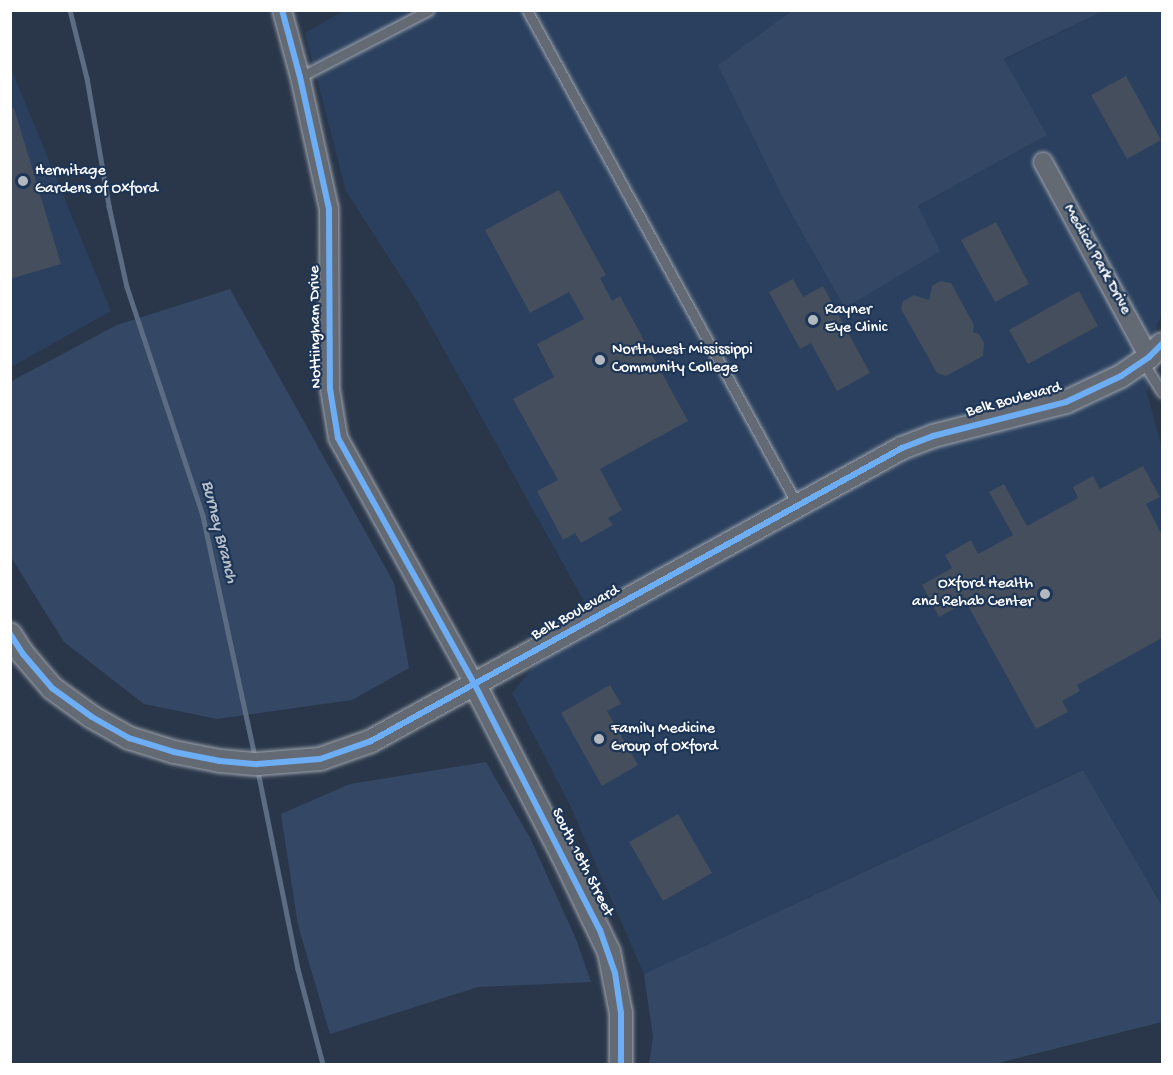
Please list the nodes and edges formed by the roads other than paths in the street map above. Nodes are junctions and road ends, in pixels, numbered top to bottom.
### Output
1 (282, 10) edge
2 (429, 10) edge
3 (527, 10) edge
4 (300, 77) junction
5 (1043, 162) dead end
6 (1152, 354) edge
7 (1162, 393) edge
8 (798, 506) junction
9 (10, 634) edge
10 (475, 685) junction
11 (621, 1065) edge

1 - 4 street, Nottiingham Drive
2 - 4 lane
3 - 8 lane
4 - 10 street, Nottiingham Drive
5 - 6 street, Medical Park Drive
6 - 7 lane
6 - 8 street, Belk Boulevard
8 - 10 street, Belk Boulevard
9 - 10 street, Belk Boulevard
10 - 11 street, South 18th Street

